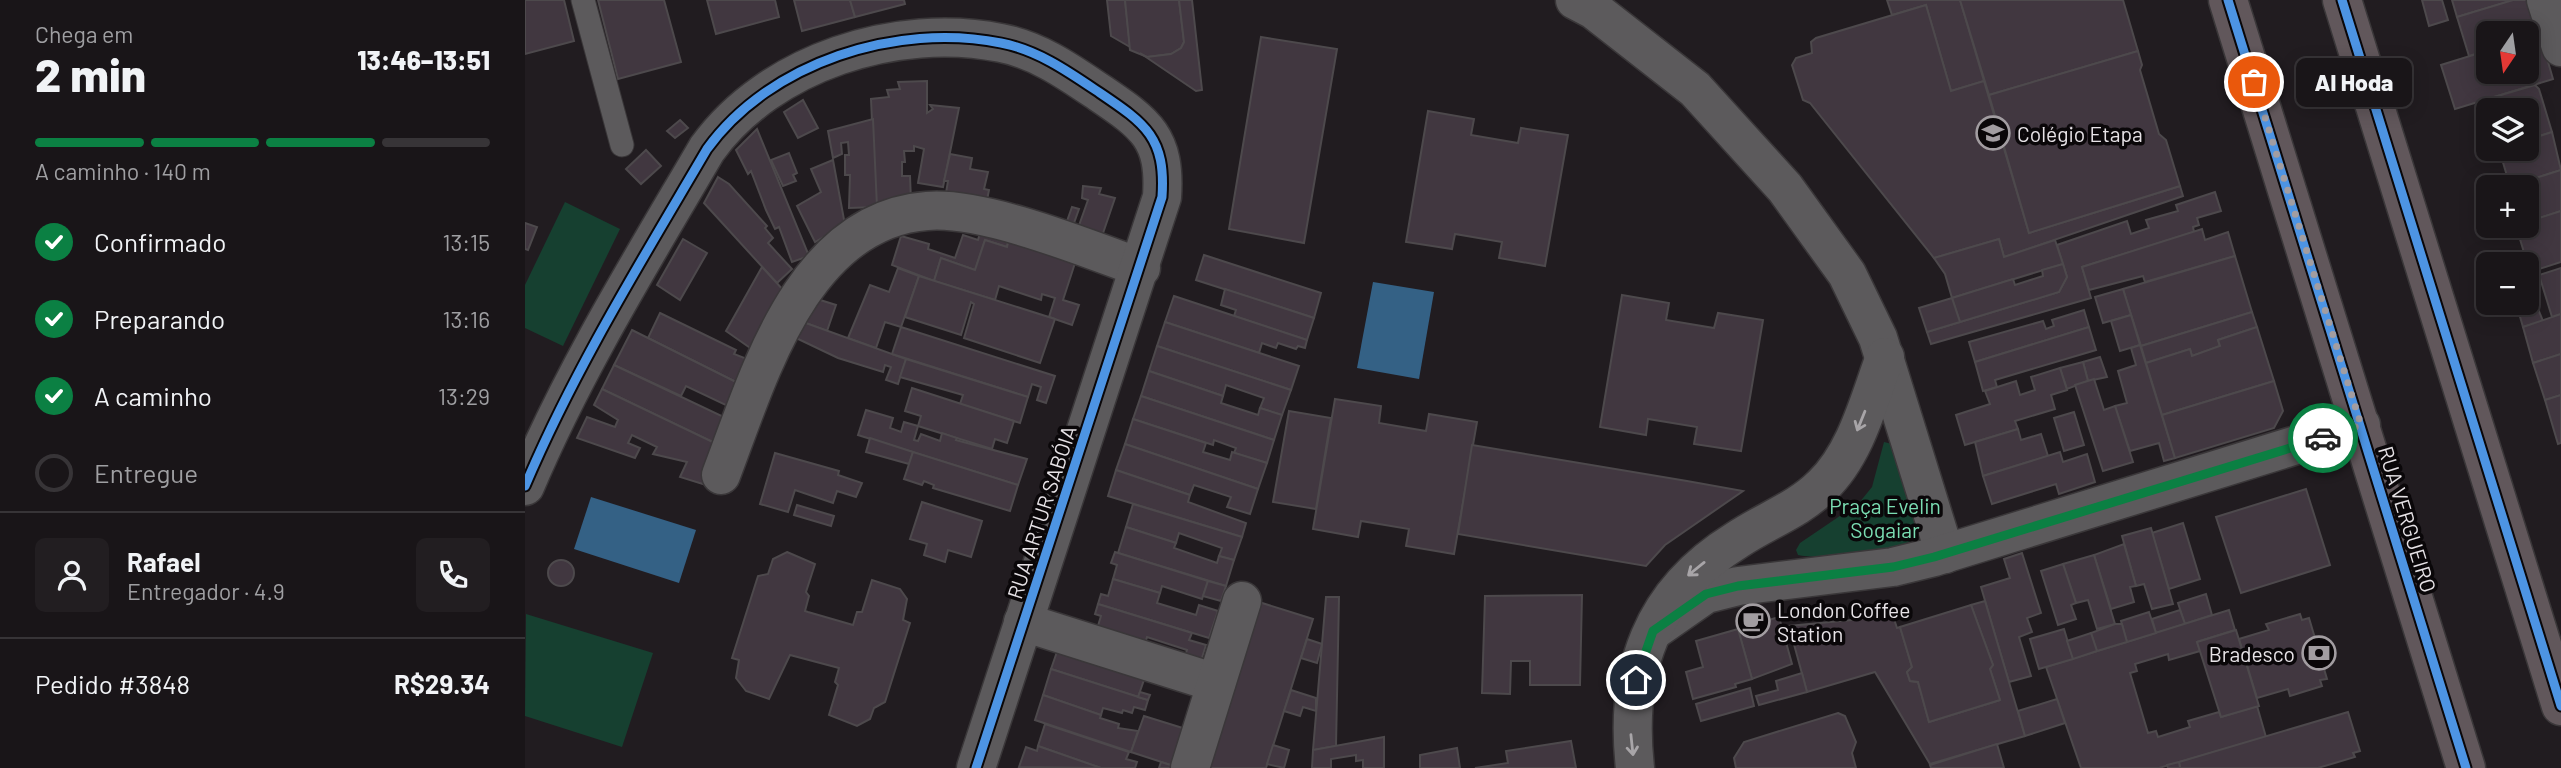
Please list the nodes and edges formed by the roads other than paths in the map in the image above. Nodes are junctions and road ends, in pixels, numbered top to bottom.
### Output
1 (583, 0) edge
2 (1575, 0) edge
3 (2228, 0) edge
4 (2342, 0) edge
5 (2546, 0) edge
6 (2561, 47) edge
7 (622, 145) dead end
8 (1141, 268) junction
9 (1885, 357) junction
10 (2361, 425) junction
11 (721, 475) dead end
12 (525, 486) edge
13 (1945, 554) junction
14 (1242, 601) dead end
15 (1023, 622) junction
16 (1653, 631) junction
17 (1216, 684) junction
18 (2561, 706) edge
19 (976, 768) edge
20 (1190, 768) edge
21 (1635, 768) edge
22 (2466, 768) edge

1 - 7 lane
2 - 9 street
3 - 10 main road, RUA VERGUEIRO
4 - 18 main road
5 - 6 street
8 - 11 street
8 - 12 street, RUA ARTUR SABÓIA
8 - 15 street, RUA ARTUR SABÓIA
9 - 13 street
9 -> 16 street
10 - 13 street
10 - 22 main road, RUA VERGUEIRO
13 - 16 street
14 - 17 street
15 - 17 street
15 - 19 street, RUA ARTUR SABÓIA
16 -> 21 street
17 - 20 street

